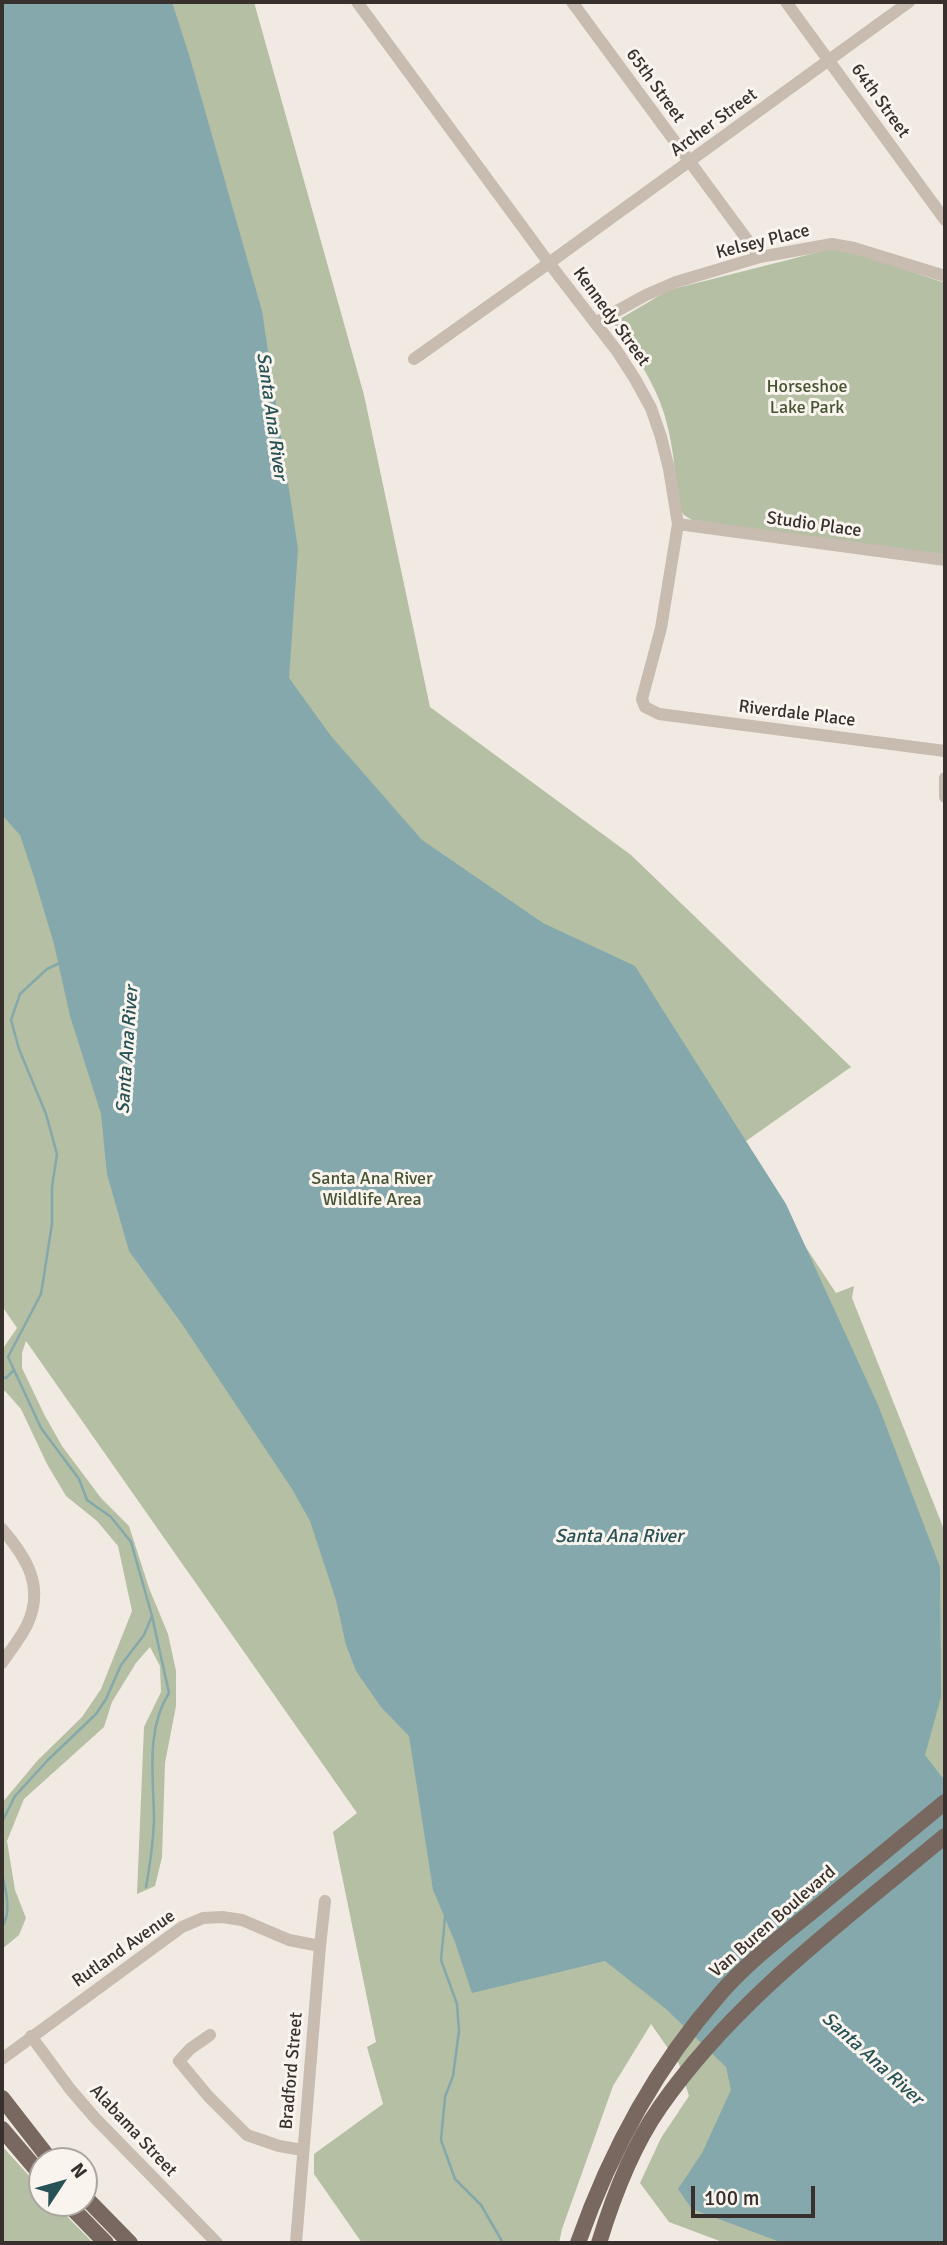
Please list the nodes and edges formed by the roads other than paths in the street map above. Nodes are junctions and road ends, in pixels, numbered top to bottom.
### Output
1 (357, 2) edge
2 (572, 2) edge
3 (786, 2) edge
4 (900, 4) edge
5 (829, 61) junction
6 (689, 162) junction
7 (945, 220) edge
8 (760, 257) junction
9 (550, 263) junction
10 (945, 276) edge
11 (596, 323) junction
12 (414, 359) dead end
13 (678, 524) junction
14 (945, 560) edge
15 (645, 707) joint
16 (945, 751) edge
17 (945, 778) edge
18 (945, 797) edge
19 (2, 1530) edge
20 (2, 1663) edge
21 (945, 1802) edge
22 (945, 1836) edge
23 (325, 1901) dead end
24 (320, 1946) junction
25 (210, 2035) dead end
26 (31, 2036) junction
27 (2, 2059) edge
28 (2, 2098) edge
29 (2, 2129) edge
30 (40, 2147) edge
31 (303, 2150) junction
32 (28, 2160) edge
33 (98, 2210) edge
34 (81, 2217) edge
35 (106, 2243) edge
36 (130, 2243) edge
37 (217, 2243) edge
38 (296, 2243) edge
39 (579, 2243) edge
40 (599, 2243) edge

1 - 9 street, Kennedy Street
2 - 6 street, 65th Street
3 - 5 street, 64th Street
4 - 5 street, Archer Street
5 - 6 street, Archer Street
5 - 7 street, 64th Street
6 - 8 street, 65th Street
6 - 9 street, Archer Street
8 - 10 street, Kelsey Place
8 - 11 street, Kelsey Place
9 - 11 street, Kennedy Street
9 - 12 street, Archer Street
11 - 13 street, Kennedy Street
13 - 14 street, Studio Place
13 - 15 street, Kennedy Street
15 - 16 street, Riverdale Place
17 - 18 street
19 - 20 street
21 - 39 main road, Van Buren Boulevard
22 - 40 main road
23 - 24 street, Bradford Street
24 - 26 street, Rutland Avenue
24 - 31 street, Bradford Street
25 - 31 street
26 - 27 street, Rutland Avenue
26 - 37 street, Alabama Street
28 - 30 main road
29 - 32 main road
31 - 38 street, Bradford Street
33 - 36 main road
34 - 35 main road

